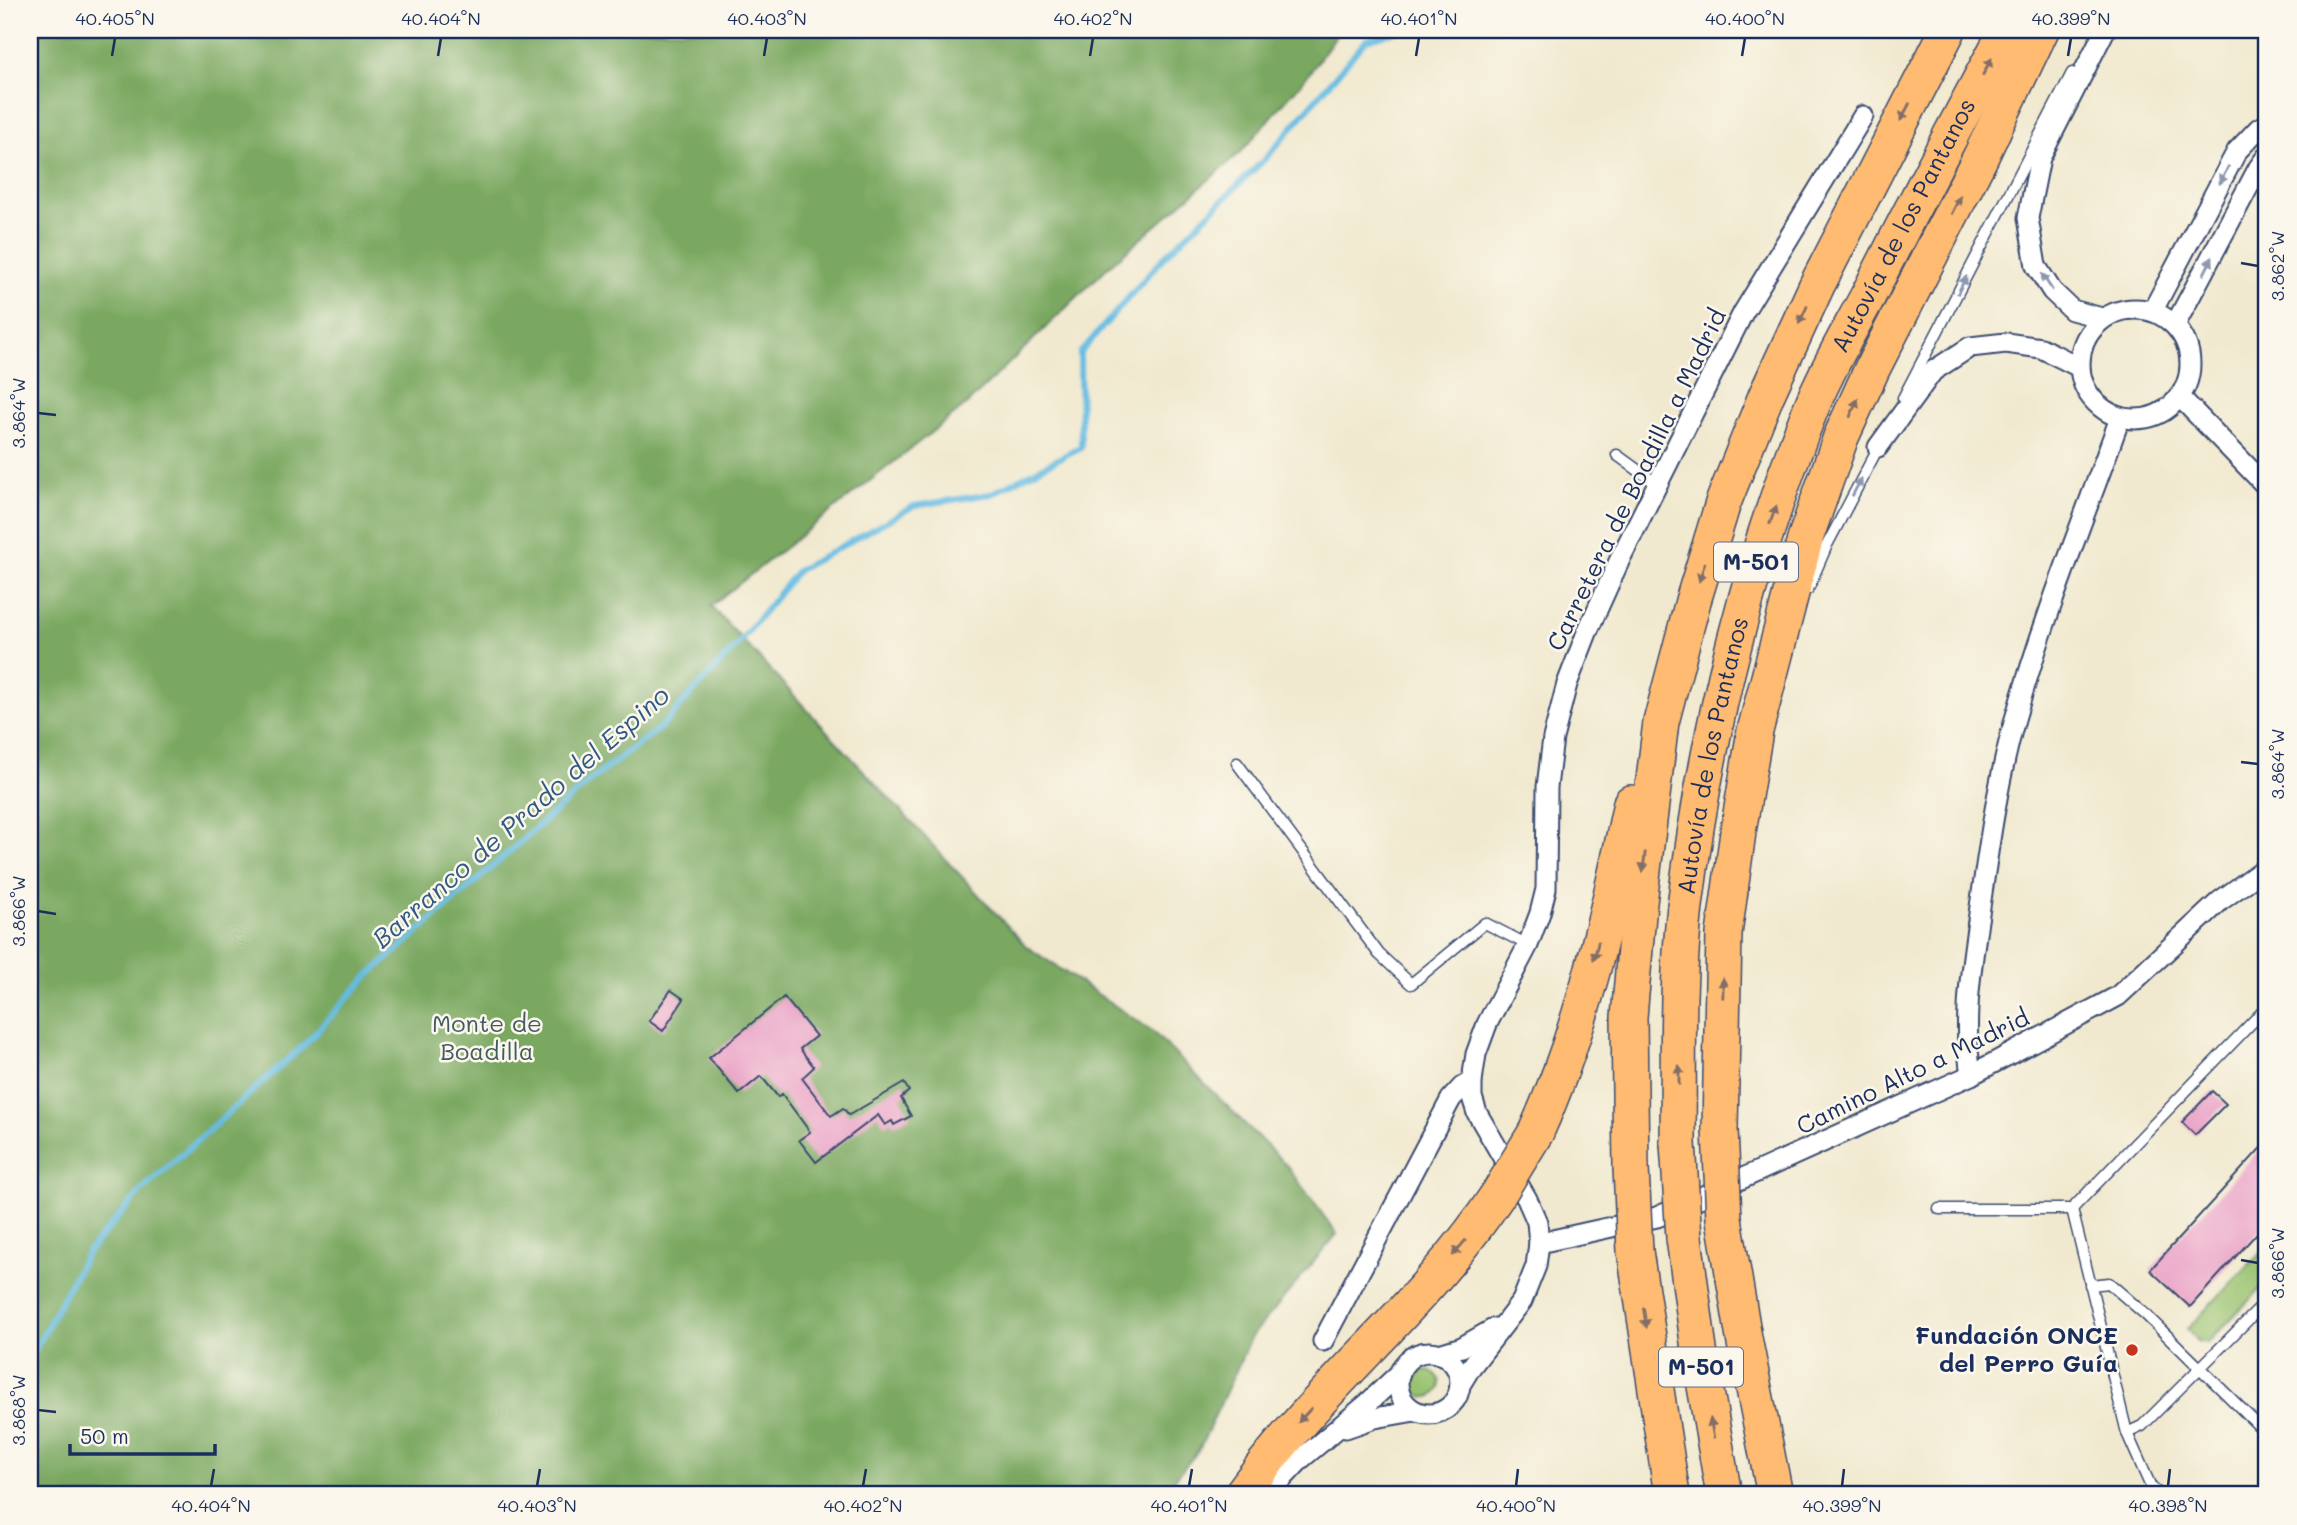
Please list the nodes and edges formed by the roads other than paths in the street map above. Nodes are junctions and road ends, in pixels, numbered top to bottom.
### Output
1 (1948, 30) edge
2 (2007, 30) edge
3 (2041, 30) edge
4 (2095, 30) edge
5 (2105, 30) edge
6 (1863, 116) dead end
7 (2267, 125) edge
8 (2267, 156) edge
9 (2153, 310) junction
10 (2102, 318) junction
11 (2175, 325) junction
12 (2079, 368) junction
13 (2180, 397) junction
14 (2120, 418) junction
15 (1878, 447) junction
16 (1617, 455) dead end
17 (1657, 484) junction
18 (2267, 487) edge
19 (1806, 594) dead end
20 (1796, 620) dead end
21 (1661, 722) junction
22 (1755, 731) junction
23 (1237, 763) dead end
24 (2267, 867) edge
25 (1528, 945) junction
26 (2267, 1007) edge
27 (1972, 1076) junction
28 (1472, 1081) junction
29 (1939, 1209) dead end
30 (2072, 1209) junction
31 (1724, 1219) junction
32 (1539, 1243) junction
33 (2090, 1286) junction
34 (2267, 1301) edge
35 (1512, 1314) junction
36 (1323, 1341) dead end
37 (1439, 1354) junction
38 (2200, 1369) junction
39 (1400, 1373) junction
40 (1460, 1385) junction
41 (1415, 1411) junction
42 (2127, 1433) junction
43 (2267, 1434) edge
44 (1326, 1437) junction
45 (1241, 1495) edge
46 (1267, 1495) edge
47 (1672, 1495) edge
48 (1724, 1495) edge
49 (1757, 1495) edge
50 (1775, 1495) edge
51 (2160, 1495) edge

1 -> 21 highway, Autovía de los Pantanos / M-501
48 -> 2 highway, Autovía de los Pantanos / M-501, bridge
22 -> 3 highway
15 -> 4 lane
10 -> 5 street
6 - 17 street, Carretera de Boadilla a Madrid
7 -> 9 street
11 -> 8 street
9 - 10 street
9 - 11 street
10 - 12 street
11 - 13 street
12 - 14 street
12 - 15 street
13 - 14 street
13 - 18 street
14 - 27 street
19 -> 15 lane
16 - 17 lane
17 - 25 street, Carretera de Boadilla a Madrid
20 - 22 lane
21 -> 45 highway, bridge
21 -> 47 highway, Autovía de los Pantanos / M-501, bridge
31 -> 22 highway, bridge
23 - 25 lane
24 - 27 street, Camino Alto a Madrid
25 - 28 street, Carretera de Boadilla a Madrid
26 - 30 lane
27 - 32 street, Camino Alto a Madrid
28 - 32 street
28 - 36 street
29 - 30 lane
30 - 33 lane
31 - 49 highway
31 - 50 highway
32 - 35 street
33 - 38 lane
33 - 42 lane
34 - 38 lane
35 - 37 street
35 - 40 street
37 - 39 street
37 - 40 street
38 - 42 lane
38 - 43 lane
39 - 41 street
39 - 44 street
40 - 41 street
41 - 44 street
42 - 51 lane
44 - 46 street

